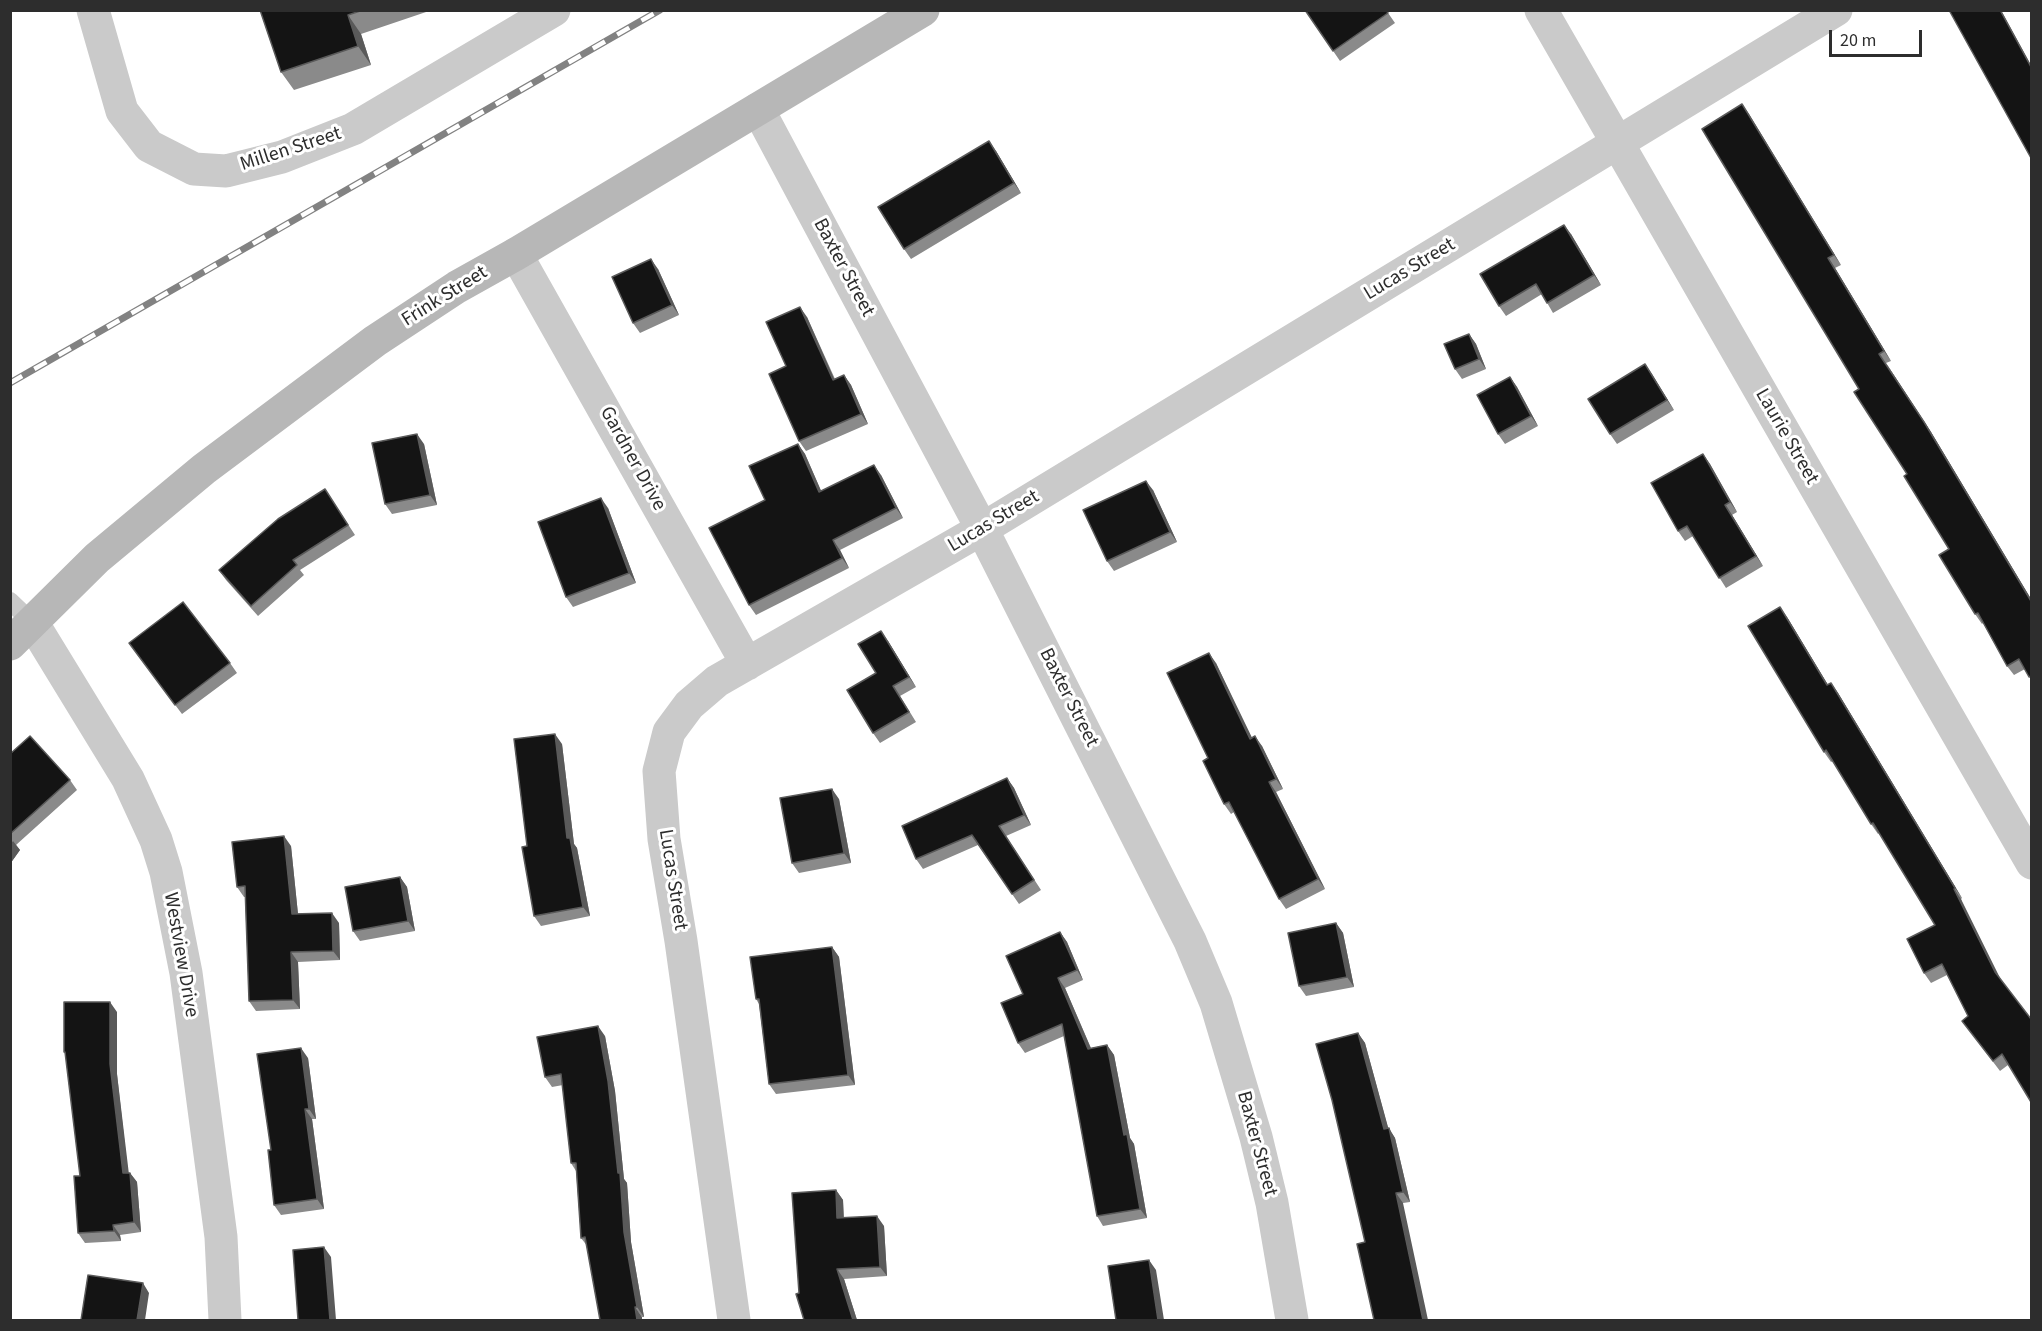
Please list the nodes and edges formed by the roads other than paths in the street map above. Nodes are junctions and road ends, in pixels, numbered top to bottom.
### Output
1 (93, 10) edge
2 (554, 10) edge
3 (923, 10) edge
4 (1541, 10) edge
5 (1836, 10) edge
6 (758, 109) junction
7 (1617, 144) junction
8 (516, 254) junction
9 (982, 529) junction
10 (18, 622) edge
11 (747, 664) junction
12 (2031, 862) edge
13 (225, 1320) edge
14 (734, 1320) edge
15 (1292, 1320) edge

1 - 2 street, Millen Street
3 - 6 main road, Frink Street
4 - 7 street, Laurie Street
5 - 7 street, Lucas Street
6 - 8 main road, Frink Street
6 - 9 street, Baxter Street
7 - 9 street, Lucas Street
7 - 12 street, Laurie Street
8 - 10 main road, Frink Street
8 - 11 street, Gardner Drive
9 - 11 street, Lucas Street
9 - 15 street, Baxter Street
10 - 13 street, Westview Drive
11 - 14 street, Lucas Street

